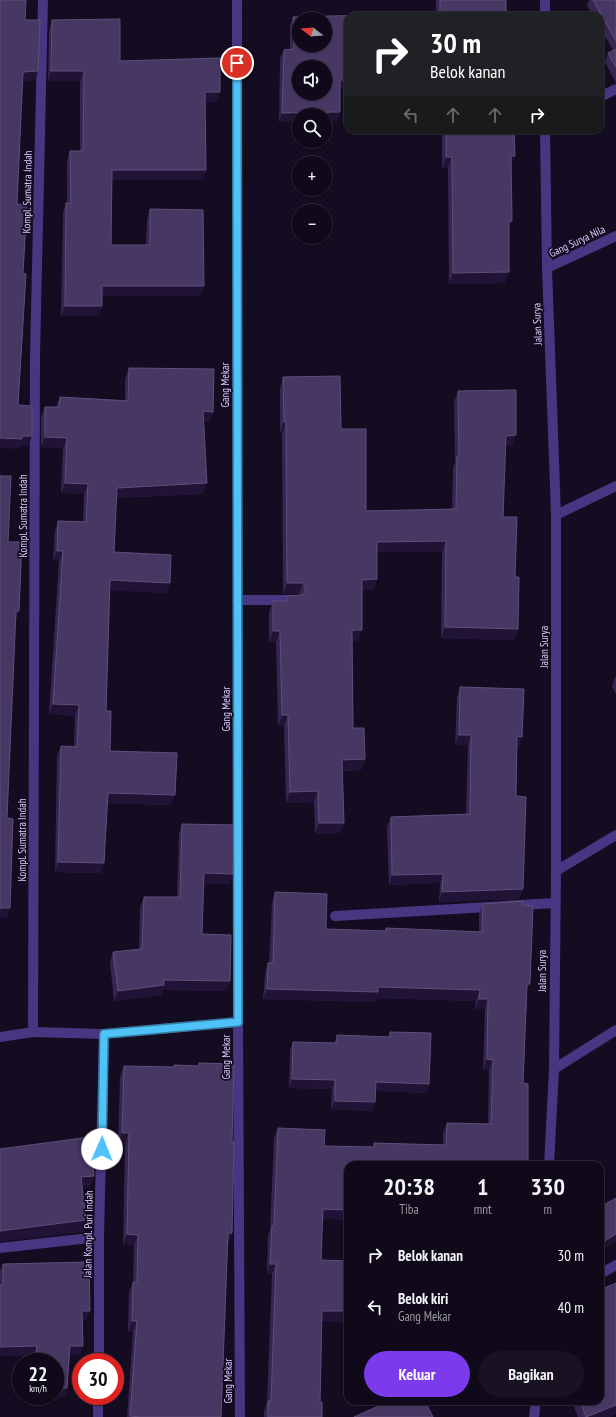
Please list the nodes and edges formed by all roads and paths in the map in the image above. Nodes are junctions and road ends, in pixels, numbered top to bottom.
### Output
1 (43, 0) edge
2 (237, 0) edge
3 (545, 0) edge
4 (545, 12) edge
5 (616, 89) edge
6 (604, 95) edge
7 (545, 134) edge
8 (616, 236) edge
9 (547, 268) junction
10 (616, 486) edge
11 (556, 515) junction
12 (237, 600) junction
13 (296, 600) edge
14 (616, 835) edge
15 (556, 871) junction
16 (555, 903) junction
17 (335, 916) dead end
18 (238, 1022) junction
19 (616, 1030) edge
20 (33, 1032) junction
21 (104, 1034) junction
22 (0, 1037) edge
23 (554, 1069) junction
24 (549, 1161) edge
25 (99, 1237) junction
26 (0, 1248) edge
27 (616, 1265) edge
28 (604, 1272) edge
29 (98, 1353) edge
30 (98, 1405) edge
31 (536, 1405) edge
32 (98, 1417) edge
33 (240, 1417) edge
34 (534, 1417) edge

1 - 20 street, Kompl. Sumatra Indah
2 - 12 street, Gang Mekar
3 - 4 street
5 - 6 street
7 - 9 street, Jalan Surya
8 - 9 street, Gang Surya Nila
9 - 11 street, Jalan Surya
10 - 11 street
11 - 15 street, Jalan Surya
12 - 13 street
12 - 18 street, Gang Mekar
14 - 15 street
15 - 16 street, Jalan Surya
16 - 17 street
16 - 23 street, Jalan Surya
18 - 21 street
18 - 33 street, Gang Mekar
19 - 23 street
20 - 21 street
20 - 22 street
21 - 25 street, Jalan Kompl. Puri Indah
23 - 24 street, Jalan Surya
25 - 26 street
25 - 29 street, Jalan Kompl. Puri Indah
27 - 28 street
30 - 32 street
31 - 34 street

